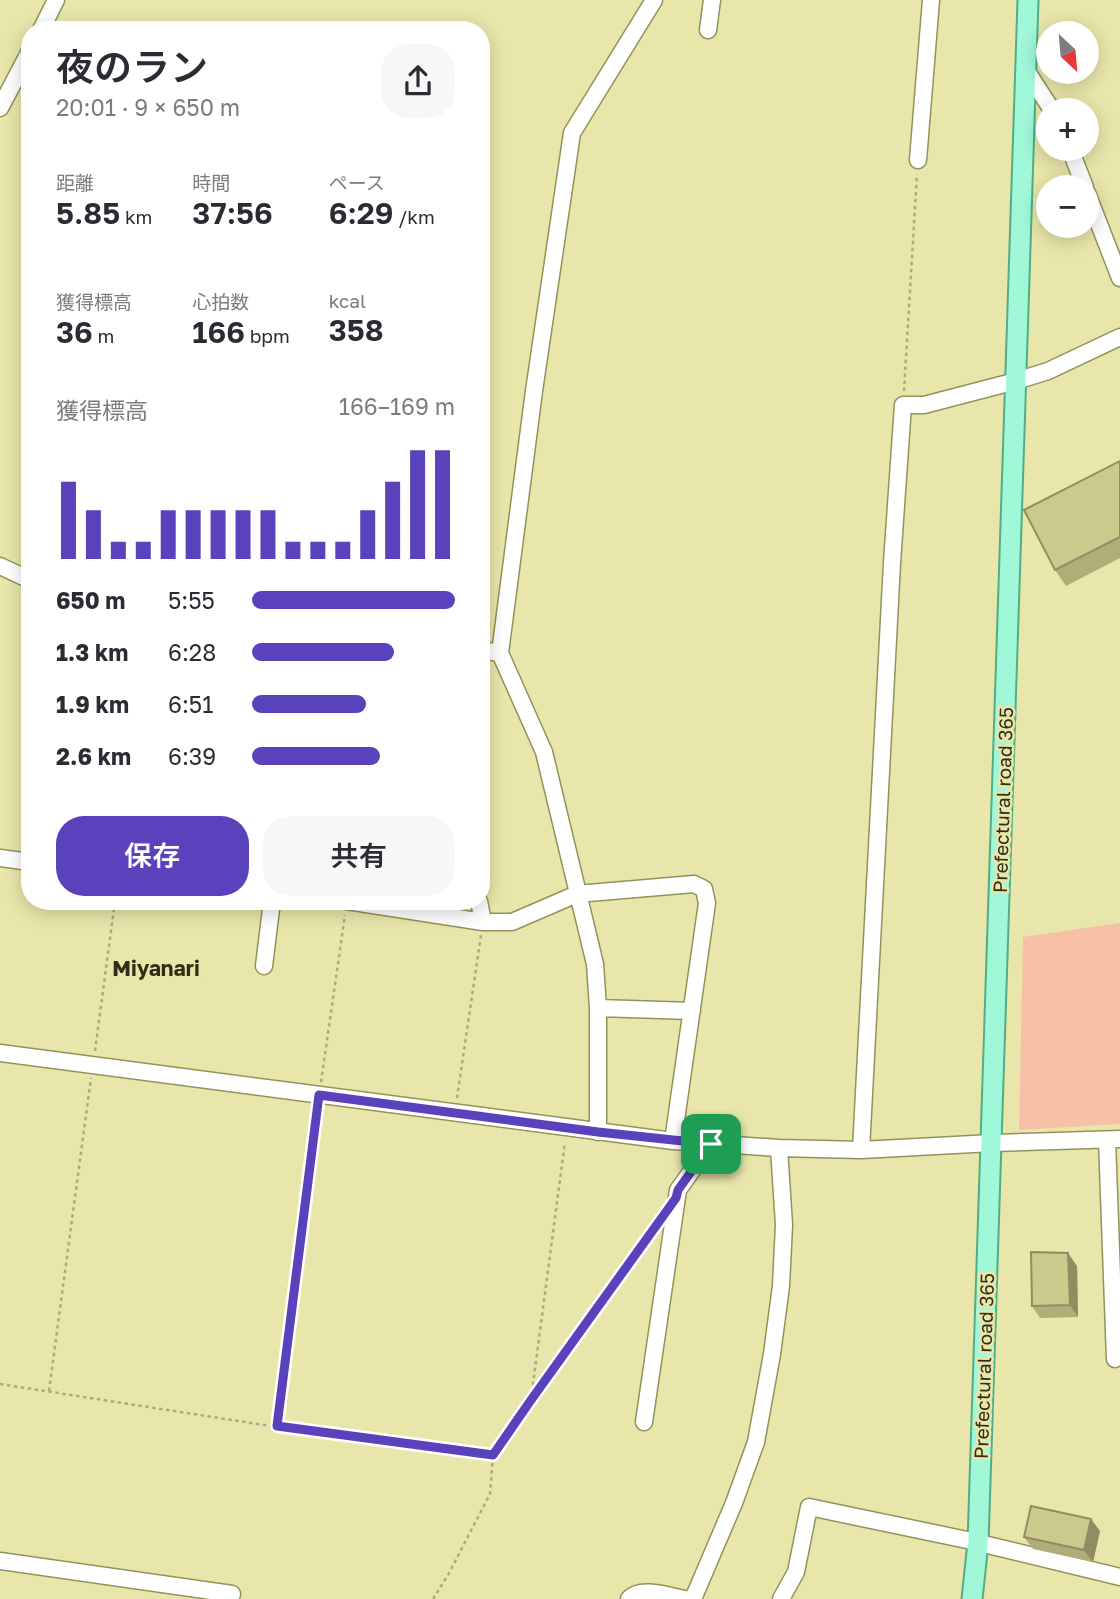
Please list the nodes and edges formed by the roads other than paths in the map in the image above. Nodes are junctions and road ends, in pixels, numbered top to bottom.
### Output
1 (56, 0) edge
2 (654, 0) edge
3 (712, 0) edge
4 (931, 0) edge
5 (1028, 0) edge
6 (46, 21) edge
7 (708, 30) dead end
8 (21, 68) edge
9 (1026, 70) junction
10 (1044, 98) edge
11 (0, 108) edge
12 (918, 160) road end
13 (1099, 224) edge
14 (1120, 278) edge
15 (1120, 337) edge
16 (1016, 382) junction
17 (0, 566) edge
18 (21, 576) edge
19 (490, 651) edge
20 (500, 653) junction
21 (0, 858) edge
22 (21, 861) edge
23 (578, 894) junction
24 (271, 910) edge
25 (405, 910) edge
26 (481, 910) edge
27 (483, 922) junction
28 (264, 966) dead end
29 (598, 1008) junction
30 (692, 1011) junction
31 (0, 1053) edge
32 (598, 1132) junction
33 (1114, 1139) edge
34 (673, 1141) junction
35 (992, 1143) junction
36 (711, 1144) junction
37 (779, 1148) junction
38 (861, 1150) junction
39 (1115, 1359) dead end
40 (644, 1422) dead end
41 (978, 1543) junction
42 (0, 1561) edge
43 (1120, 1577) edge
44 (230, 1599) edge
45 (629, 1599) edge
46 (685, 1599) edge
47 (693, 1599) edge
48 (781, 1599) edge
49 (972, 1599) edge

1 - 6 street
2 - 20 street
3 - 7 street
4 - 12 street
5 - 9 main road, Prefectural road 365
8 - 11 street
9 - 10 street
9 - 16 main road, Prefectural road 365
13 - 14 street
15 - 16 street
16 - 35 main road, Prefectural road 365
16 - 38 street
17 - 18 street
19 - 20 street
20 - 23 street
21 - 22 street
23 - 27 street
23 - 29 street
23 - 30 street
24 - 28 street
25 - 27 street
26 - 27 street
29 - 30 street
29 - 32 street
30 - 34 street
31 - 32 street
32 - 34 street
33 - 35 street
33 - 39 street
34 - 36 street
35 - 38 street
35 - 41 main road, Prefectural road 365
36 - 37 street
36 - 40 street
37 - 38 street
37 - 47 street
41 - 43 street
41 - 48 street
41 - 49 main road, Prefectural road 365
42 - 44 street
45 - 46 street

